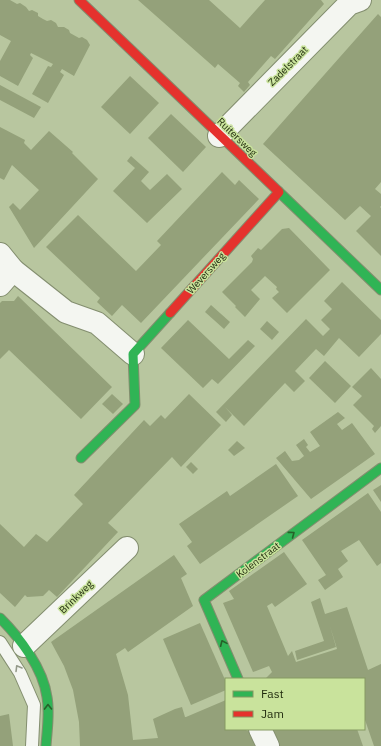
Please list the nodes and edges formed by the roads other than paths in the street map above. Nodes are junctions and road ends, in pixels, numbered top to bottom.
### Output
1 (79, 0) edge
2 (360, 0) edge
3 (219, 136) junction
4 (279, 192) junction
5 (4, 270) edge
6 (381, 290) edge
7 (133, 354) junction
8 (81, 458) dead end
9 (381, 468) edge
10 (127, 548) dead end
11 (0, 618) edge
12 (0, 642) edge
13 (24, 646) junction
14 (238, 678) edge
15 (260, 730) edge
16 (32, 746) edge
17 (46, 746) edge
18 (268, 746) edge

1 - 3 street, Ruitersweg
2 - 3 street, Zadelstraat
3 - 4 street, Ruitersweg
4 - 6 street, Ruitersweg
4 - 7 street, Weversweg
5 - 7 street
7 - 8 street
14 -> 9 street, Kolenstraat
10 - 13 street, Brinkweg
11 - 13 street
16 -> 12 lane
17 -> 13 street
15 - 18 street

